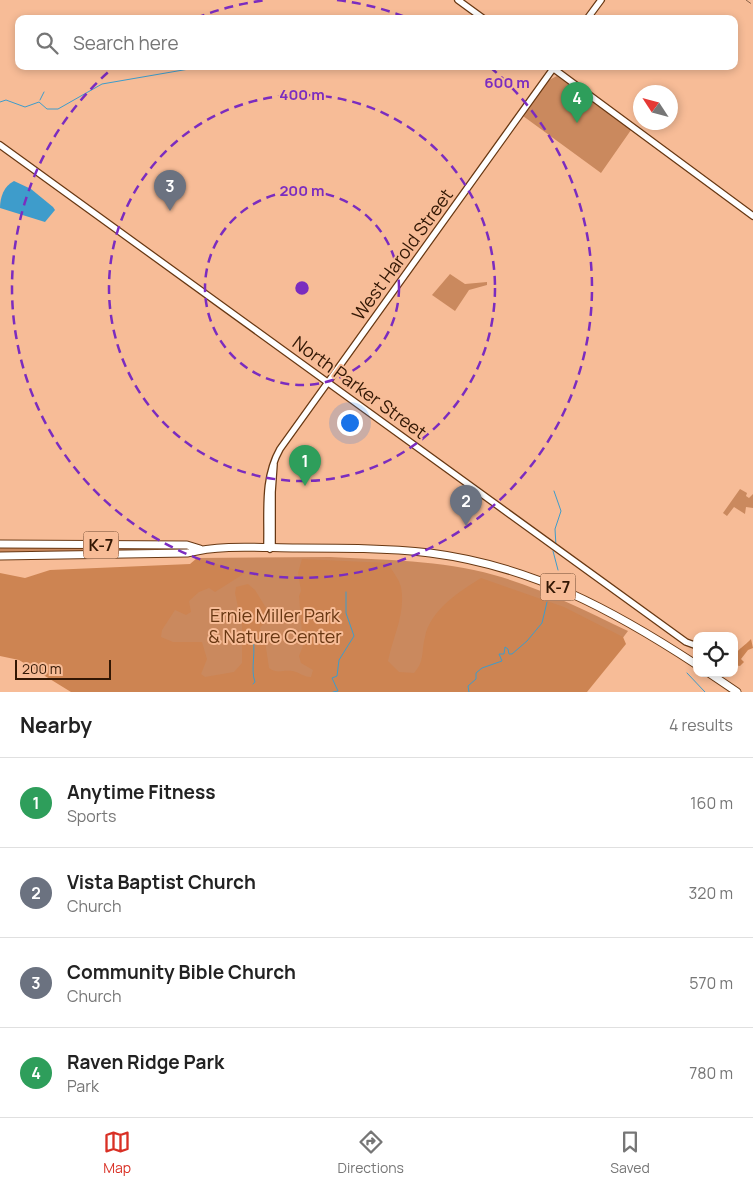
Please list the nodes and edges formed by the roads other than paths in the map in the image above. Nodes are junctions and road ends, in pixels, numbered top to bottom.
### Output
1 (458, 0) edge
2 (601, 0) edge
3 (479, 15) edge
4 (590, 15) edge
5 (551, 70) edge
6 (557, 70) edge
7 (0, 145) edge
8 (753, 216) edge
9 (328, 383) junction
10 (0, 544) edge
11 (201, 549) junction
12 (270, 549) junction
13 (0, 556) edge
14 (693, 645) edge
15 (693, 662) edge
16 (714, 677) edge
17 (737, 692) edge

1 - 3 street
2 - 4 street
5 - 9 street, West Harold Street
6 - 8 street
7 - 9 street, North Parker Street
9 - 12 street, West Harold Street
9 - 14 street, North Parker Street
10 - 11 highway, K-7
11 - 12 highway, K-7
11 - 13 highway, K-7
12 - 15 highway, K-7
16 - 17 highway

